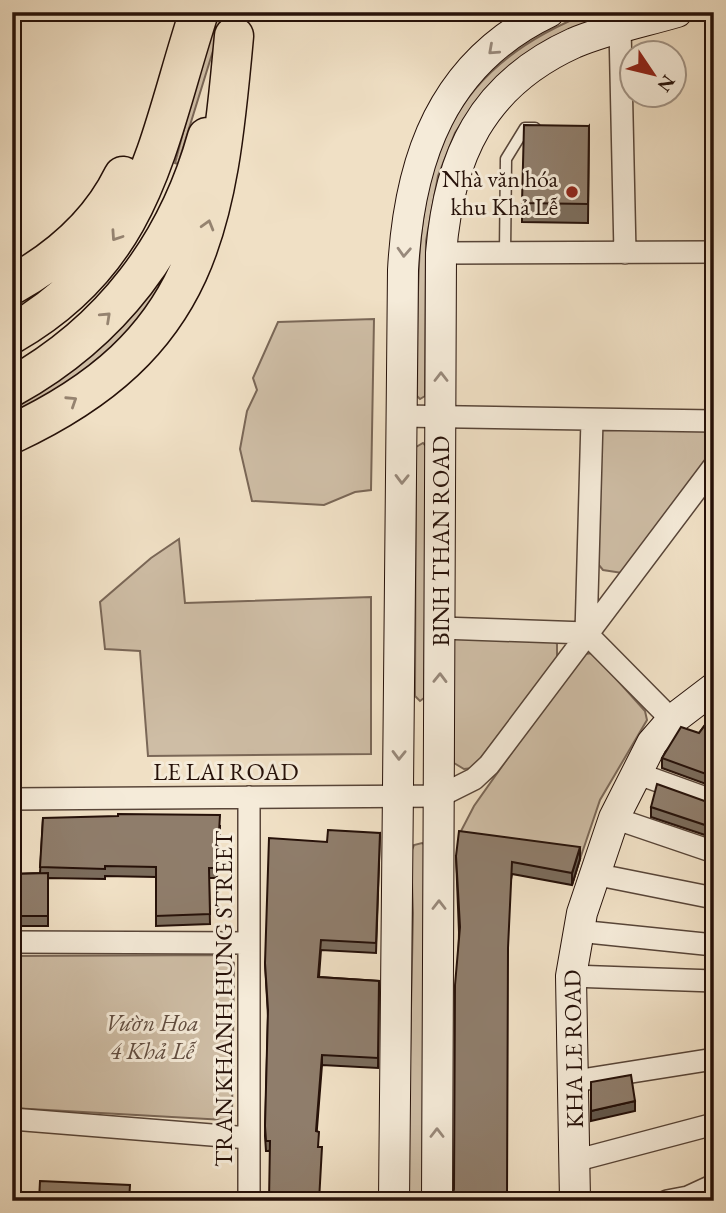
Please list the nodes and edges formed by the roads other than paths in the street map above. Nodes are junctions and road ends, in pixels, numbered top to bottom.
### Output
1 (550, 12) edge
2 (677, 12) edge
3 (196, 24) edge
4 (237, 24) edge
5 (620, 28) junction
6 (552, 127) edge
7 (714, 252) edge
8 (441, 253) junction
9 (505, 253) junction
10 (625, 253) junction
11 (12, 285) edge
12 (12, 334) edge
13 (12, 387) edge
14 (440, 415) junction
15 (402, 416) junction
16 (592, 419) junction
17 (714, 421) edge
18 (12, 434) edge
19 (714, 466) edge
20 (441, 628) junction
21 (586, 633) junction
22 (714, 688) edge
23 (672, 720) junction
24 (636, 773) junction
25 (440, 796) junction
26 (249, 797) junction
27 (398, 797) junction
28 (12, 799) edge
29 (714, 801) edge
30 (614, 818) junction
31 (714, 852) edge
32 (594, 874) junction
33 (714, 898) edge
34 (578, 931) junction
35 (12, 942) edge
36 (249, 943) junction
37 (714, 945) edge
38 (570, 976) junction
39 (714, 981) edge
40 (714, 1059) edge
41 (575, 1081) junction
42 (12, 1119) edge
43 (714, 1124) edge
44 (249, 1138) junction
45 (574, 1160) junction
46 (714, 1185) edge
47 (249, 1201) edge
48 (394, 1201) edge
49 (437, 1201) edge
50 (575, 1201) edge
51 (667, 1201) edge

1 -> 15 main road, BINH THAN ROAD
2 - 5 main road, BINH THAN ROAD
3 - 11 highway
3 -> 12 highway
13 -> 4 highway
18 -> 4 highway
5 - 8 main road, BINH THAN ROAD
5 - 10 street
6 - 9 lane
7 - 10 street
8 - 9 street
14 -> 8 main road, BINH THAN ROAD
9 - 10 street
14 - 15 street
14 - 16 street
14 - 20 main road, BINH THAN ROAD
15 -> 27 main road, BINH THAN ROAD
16 - 17 street
16 - 21 street
19 - 21 street
20 - 21 street
25 -> 20 main road, BINH THAN ROAD
21 - 23 street
21 - 25 street
22 - 23 main road, KHA LE ROAD
23 - 24 main road, KHA LE ROAD
24 - 29 street
24 - 30 main road, KHA LE ROAD
25 - 27 street, LE LAI ROAD
49 -> 25 main road, BINH THAN ROAD
26 - 27 street, LE LAI ROAD
26 - 28 street, LE LAI ROAD
26 - 36 street, TRAN KHANH HUNG STREET
27 - 48 main road, BINH THAN ROAD
30 - 31 street
30 - 32 main road, KHA LE ROAD
32 - 33 street
32 - 34 main road, KHA LE ROAD
34 - 37 street
34 - 38 main road, KHA LE ROAD
35 - 36 street
36 - 44 street, TRAN KHANH HUNG STREET
38 - 39 street
38 - 41 main road, KHA LE ROAD
40 - 41 street
41 - 45 main road, KHA LE ROAD
42 - 44 street
43 - 45 street
44 - 47 street, TRAN KHANH HUNG STREET
45 - 50 main road, KHA LE ROAD
46 - 51 street

